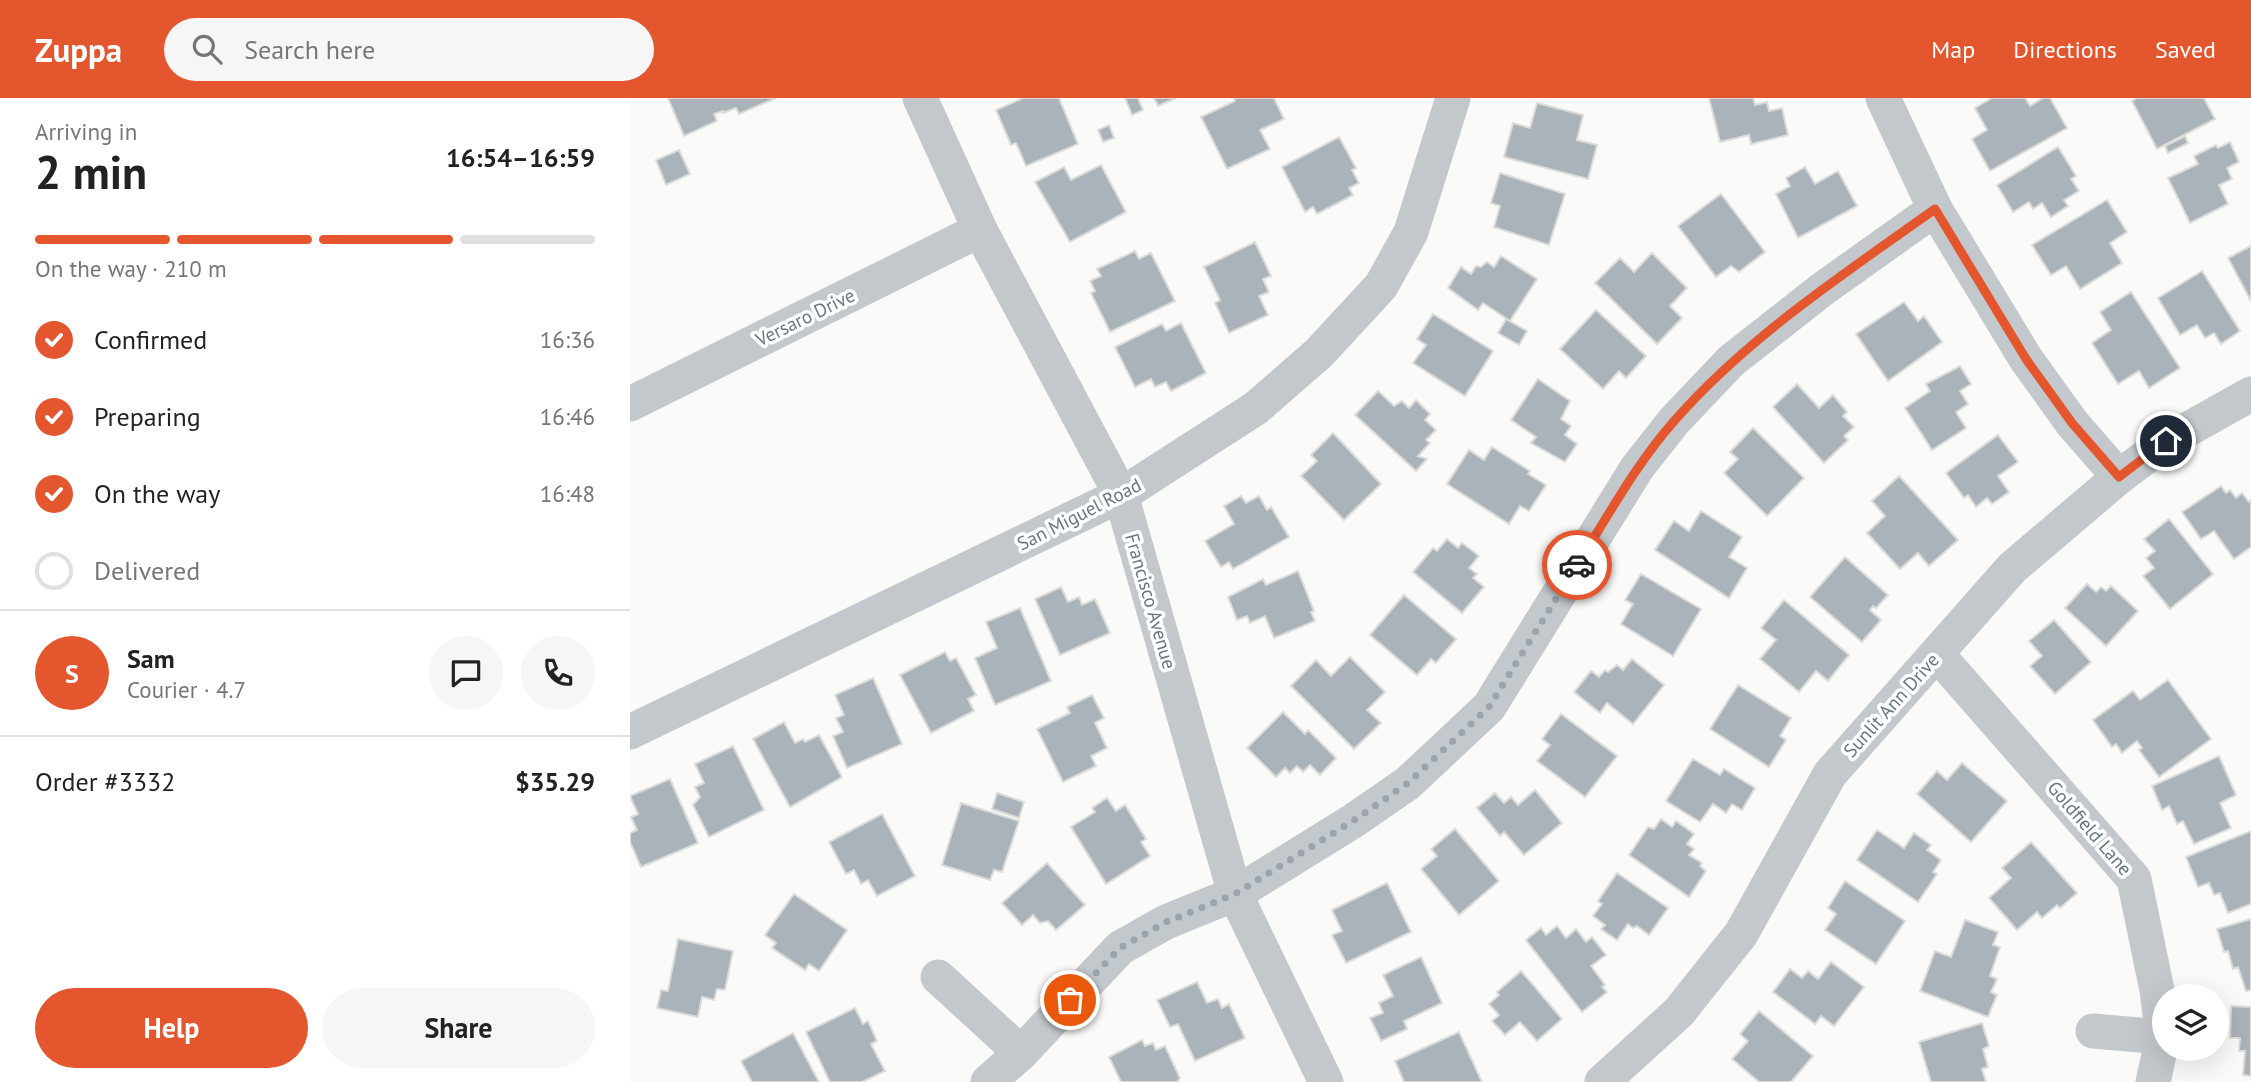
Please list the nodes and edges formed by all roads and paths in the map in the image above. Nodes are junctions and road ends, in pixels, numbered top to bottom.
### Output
1 (920, 98) edge
2 (1453, 98) edge
3 (1883, 98) edge
4 (1935, 209) junction
5 (980, 230) junction
6 (2251, 394) edge
7 (630, 404) edge
8 (2119, 477) junction
9 (1121, 495) junction
10 (1937, 654) junction
11 (630, 732) edge
12 (1235, 894) junction
13 (939, 977) dead end
14 (2156, 984) edge
15 (2094, 1031) dead end
16 (2152, 1036) edge
17 (1021, 1053) junction
18 (2157, 1061) edge
19 (988, 1082) edge
20 (1326, 1082) edge
21 (1602, 1082) edge
22 (2153, 1082) edge

1 - 5 street, Francisco Avenue
2 - 9 street, San Miguel Road
3 - 4 street
4 - 8 street
4 - 12 street
5 - 7 street, Versaro Drive
5 - 9 street, Francisco Avenue
6 - 8 street, Sunlit Ann Drive
8 - 10 street, Sunlit Ann Drive
9 - 11 street, San Miguel Road
9 - 12 street, Francisco Avenue
10 - 14 street, Goldfield Lane
10 - 21 street, Sunlit Ann Drive
12 - 17 street
12 - 20 street, Francisco Avenue
13 - 17 street
15 - 16 street
17 - 19 street
18 - 22 street, Goldfield Lane

